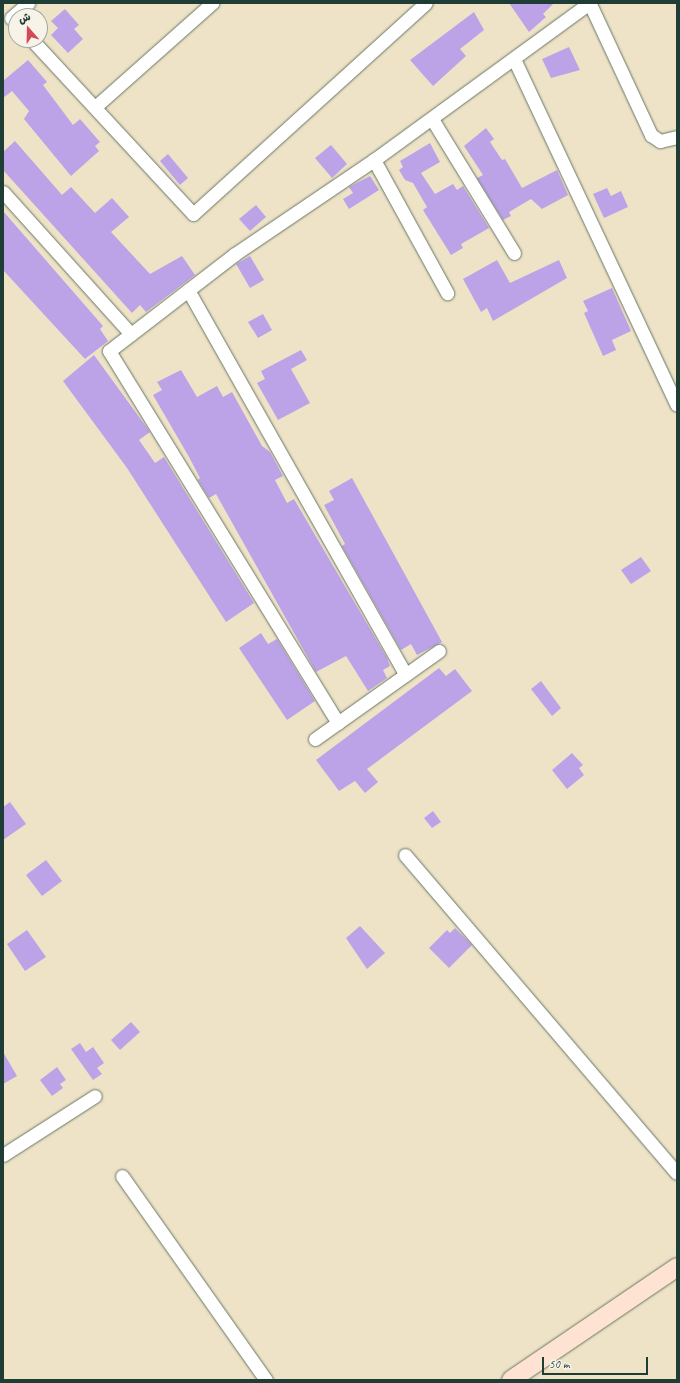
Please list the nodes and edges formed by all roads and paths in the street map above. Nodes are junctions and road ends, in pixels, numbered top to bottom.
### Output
1 (212, 3) edge
2 (426, 3) edge
3 (589, 3) edge
4 (40, 48) edge
5 (514, 59) junction
6 (95, 107) junction
7 (432, 119) junction
8 (677, 137) edge
9 (374, 160) junction
10 (3, 192) edge
11 (514, 253) dead end
12 (188, 290) junction
13 (447, 293) dead end
14 (130, 334) junction
15 (677, 405) edge
16 (439, 651) dead end
17 (406, 675) junction
18 (338, 723) junction
19 (315, 739) dead end
20 (405, 855) dead end
21 (94, 1096) dead end
22 (3, 1155) edge
23 (677, 1173) edge
24 (122, 1176) dead end
25 (677, 1267) edge
26 (266, 1380) edge
27 (511, 1380) edge

1 - 6 street
2 - 6 street
3 - 5 street
3 - 8 street
4 - 6 street
5 - 7 street
5 - 15 street
7 - 9 street
7 - 11 street
9 - 12 street
9 - 13 street
10 - 14 street
12 - 14 street
12 - 17 street
14 - 18 street
16 - 17 street
17 - 18 street
18 - 19 street
20 - 23 street
21 - 22 street
24 - 26 street
25 - 27 main road

